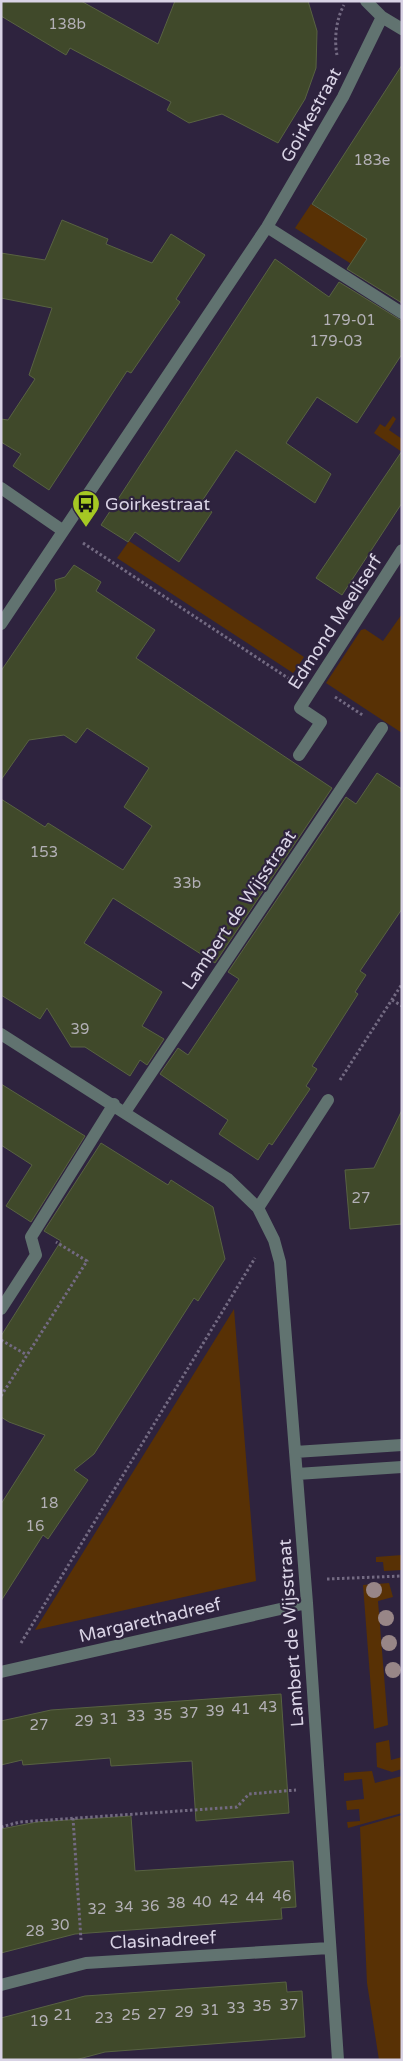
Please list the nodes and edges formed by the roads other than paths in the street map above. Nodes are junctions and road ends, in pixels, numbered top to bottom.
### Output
1 (366, 1) edge
2 (382, 17) junction
3 (402, 29) edge
4 (267, 227) junction
5 (402, 313) edge
6 (1, 488) edge
7 (62, 530) junction
8 (402, 550) edge
9 (1, 624) edge
10 (382, 728) road end
11 (300, 755) dead end
12 (1, 1034) edge
13 (328, 1100) road end
14 (120, 1108) junction
15 (258, 1208) junction
16 (1, 1309) edge
17 (402, 1445) edge
18 (295, 1452) junction
19 (402, 1467) edge
20 (297, 1474) junction
21 (307, 1602) junction
22 (2, 1672) edge
23 (329, 1948) junction
24 (1, 1985) edge
25 (338, 2060) edge

1 - 2 street
2 - 3 street
2 - 4 street, Goirkestraat
4 - 5 street
4 - 7 street, Goirkestraat
6 - 7 street
7 - 9 street, Goirkestraat
8 - 11 street, Edmond Meeliserf
10 - 14 street, Lambert de Wijsstraat
12 - 14 street, Lambert de Wijsstraat
13 - 15 street
14 - 15 street, Lambert de Wijsstraat
14 - 16 street
15 - 18 street, Lambert de Wijsstraat
17 - 18 street
18 - 20 street, Lambert de Wijsstraat
19 - 20 street
20 - 21 street, Lambert de Wijsstraat
21 - 22 street, Margarethadreef
21 - 23 street, Lambert de Wijsstraat
23 - 24 street, Clasinadreef
23 - 25 street, Lambert de Wijsstraat

